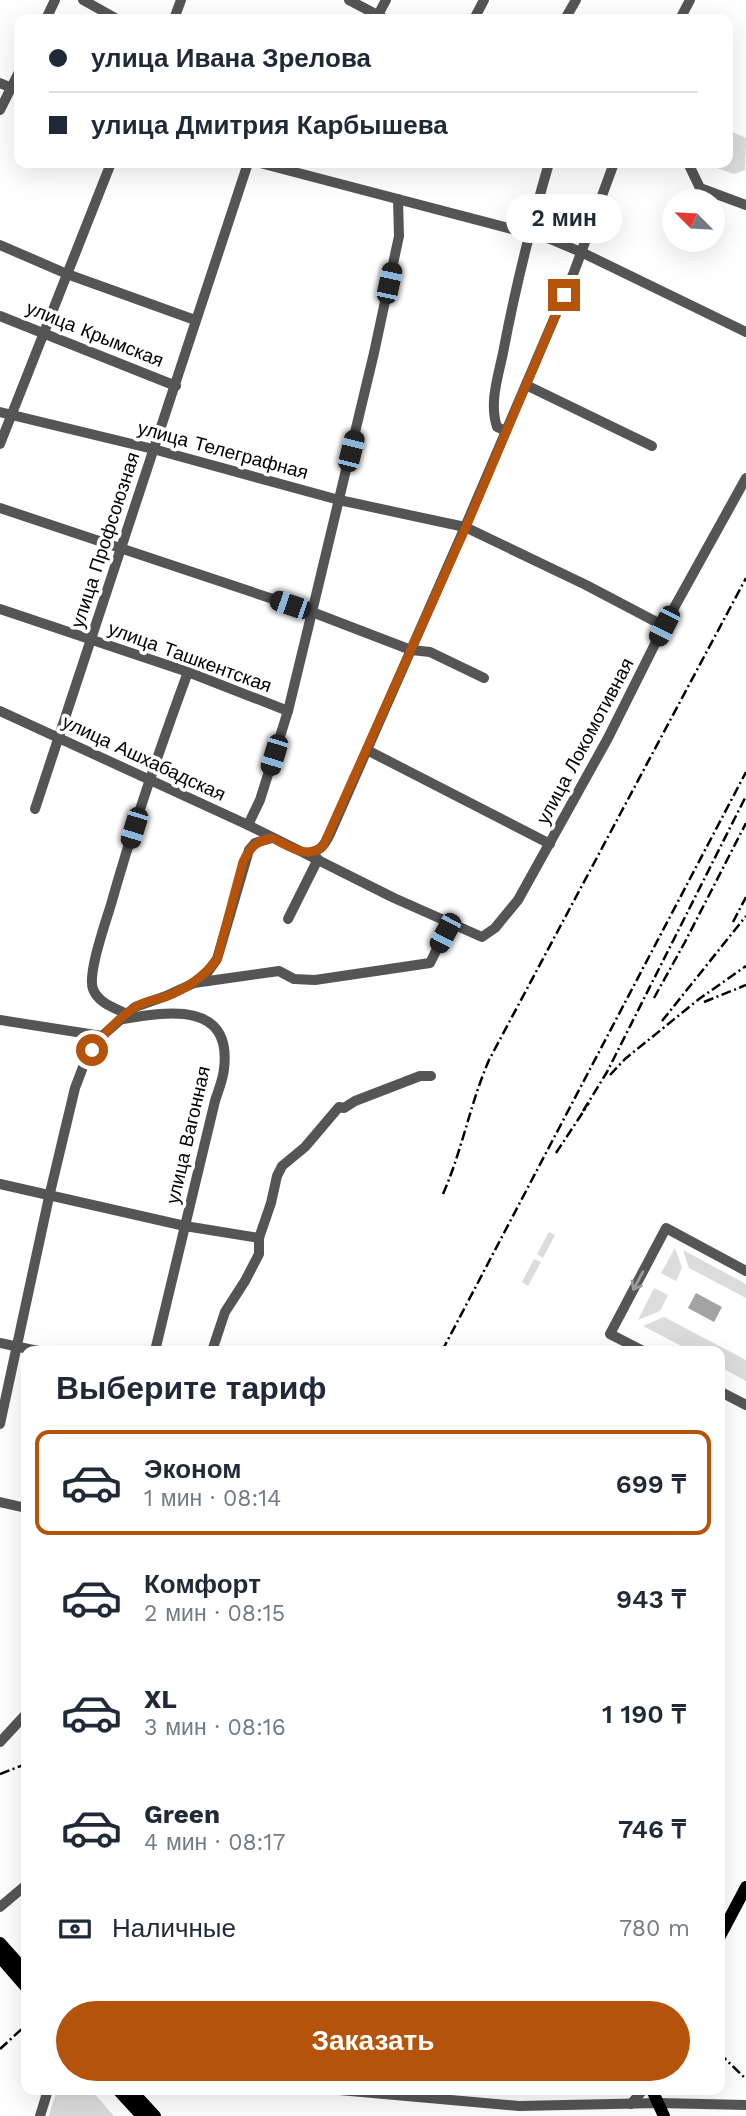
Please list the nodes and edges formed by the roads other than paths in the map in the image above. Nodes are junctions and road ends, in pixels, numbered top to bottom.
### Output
1 (83, 0) edge
2 (349, 0) edge
3 (108, 14) edge
4 (376, 14) edge
5 (14, 91) edge
6 (0, 110) edge
7 (109, 168) edge
8 (246, 168) edge
9 (279, 168) edge
10 (548, 168) edge
11 (612, 168) edge
12 (690, 168) edge
13 (398, 199) junction
14 (746, 205) edge
15 (529, 236) junction
16 (0, 245) edge
17 (581, 252) junction
18 (67, 274) junction
19 (0, 316) edge
20 (195, 320) junction
21 (43, 332) junction
22 (746, 332) edge
23 (526, 385) junction
24 (176, 386) junction
25 (5, 413) edge
26 (506, 431) junction
27 (0, 444) edge
28 (652, 446) dead end
29 (153, 449) junction
30 (746, 478) edge
31 (339, 500) junction
32 (0, 508) edge
33 (466, 527) junction
34 (121, 547) junction
35 (0, 609) edge
36 (312, 612) junction
37 (664, 626) junction
38 (91, 640) junction
39 (411, 650) junction
40 (188, 672) junction
41 (484, 678) dead end
42 (0, 710) edge
43 (288, 710) junction
44 (58, 738) junction
45 (367, 750) junction
46 (148, 779) junction
47 (35, 809) dead end
48 (248, 825) junction
49 (272, 838) junction
50 (550, 844) junction
51 (306, 853) junction
52 (318, 859) junction
53 (288, 919) dead end
54 (450, 923) junction
55 (192, 984) junction
56 (123, 1017) junction
57 (0, 1020) edge
58 (102, 1036) junction
59 (431, 1076) dead end
60 (0, 1184) edge
61 (49, 1196) junction
62 (185, 1226) junction
63 (259, 1238) junction
64 (746, 1271) edge
65 (0, 1342) edge
66 (17, 1346) junction
67 (156, 1346) edge
68 (214, 1346) edge
69 (633, 1346) edge
70 (21, 1347) edge
71 (725, 1394) edge
72 (746, 1405) edge
73 (0, 1424) edge
74 (0, 1502) edge
75 (21, 1506) edge
76 (21, 1719) edge
77 (0, 1742) edge
78 (746, 1886) edge
79 (21, 1889) edge
80 (0, 1908) edge
81 (725, 1926) edge
82 (0, 1943) edge
83 (0, 1958) edge
84 (21, 1966) edge
85 (21, 1981) edge
86 (46, 2095) edge
87 (123, 2095) edge
88 (136, 2095) edge
89 (395, 2095) edge
90 (639, 2095) edge
91 (654, 2095) edge
92 (658, 2103) junction
93 (631, 2104) junction
94 (682, 2104) junction
95 (746, 2105) edge
96 (40, 2116) edge
97 (142, 2116) edge
98 (155, 2116) edge
99 (664, 2116) edge
100 (671, 2116) edge

1 - 3 street
2 - 4 street
5 - 6 street
7 - 18 street
8 - 20 street, улица Профсоюзная
9 - 13 street
10 - 15 street
11 - 17 street
12 - 14 street
13 - 15 street
13 - 31 street
15 - 17 street
15 - 26 street
16 - 18 street
17 - 22 street
17 - 23 street
18 - 20 street
18 - 21 street
19 - 21 street, улица Крымская
20 - 24 street, улица Профсоюзная
21 - 24 street, улица Крымская
21 - 25 street
23 - 26 street
23 - 28 street
24 - 29 street, улица Профсоюзная
25 - 27 street
25 - 29 street, улица Телеграфная
26 - 33 street
29 - 31 street, улица Телеграфная
29 - 34 street, улица Профсоюзная
30 - 37 street, улица Локомотивная
31 - 33 street, улица Телеграфная
31 - 36 street
32 - 34 street
33 - 37 street, улица Телеграфная
33 - 39 street
34 - 36 street
34 - 38 street, улица Профсоюзная
35 - 38 street, улица Ташкентская
36 - 39 street
36 - 43 street
37 - 50 street, улица Локомотивная
38 - 40 street, улица Ташкентская
38 - 44 street, улица Профсоюзная
39 - 41 street
39 - 45 street
40 - 43 street, улица Ташкентская
40 - 46 street
42 - 44 street, улица Ашхабадская
43 - 48 street
44 - 46 street, улица Ашхабадская
44 - 47 street, улица Профсоюзная
45 - 50 street
45 - 51 street
46 - 48 street, улица Ашхабадская
46 - 56 street
48 - 49 street, улица Ашхабадская
49 - 51 street, улица Ашхабадская
49 - 55 street
50 - 54 street, улица Локомотивная
51 - 52 street
52 - 53 street
52 - 54 street
54 - 55 street
55 - 56 street
56 - 58 street
56 - 62 street, улица Вагонная
57 - 58 street
58 - 61 street
59 - 63 street
60 - 61 street
61 - 62 street
61 - 66 street
62 - 63 street
62 - 67 street, улица Вагонная
63 - 68 street
64 -> 69 street
65 - 66 street
66 - 70 street
66 - 73 street
71 - 72 street
74 - 75 street
76 - 77 street
78 - 81 main road
79 - 80 street
82 - 84 main road
83 - 85 main road
86 - 96 street
87 - 97 main road
88 - 98 main road
89 - 93 street
90 - 93 street
91 - 92 main road
92 - 93 street
92 - 94 street
92 - 99 main road
94 - 95 street
94 - 100 street

